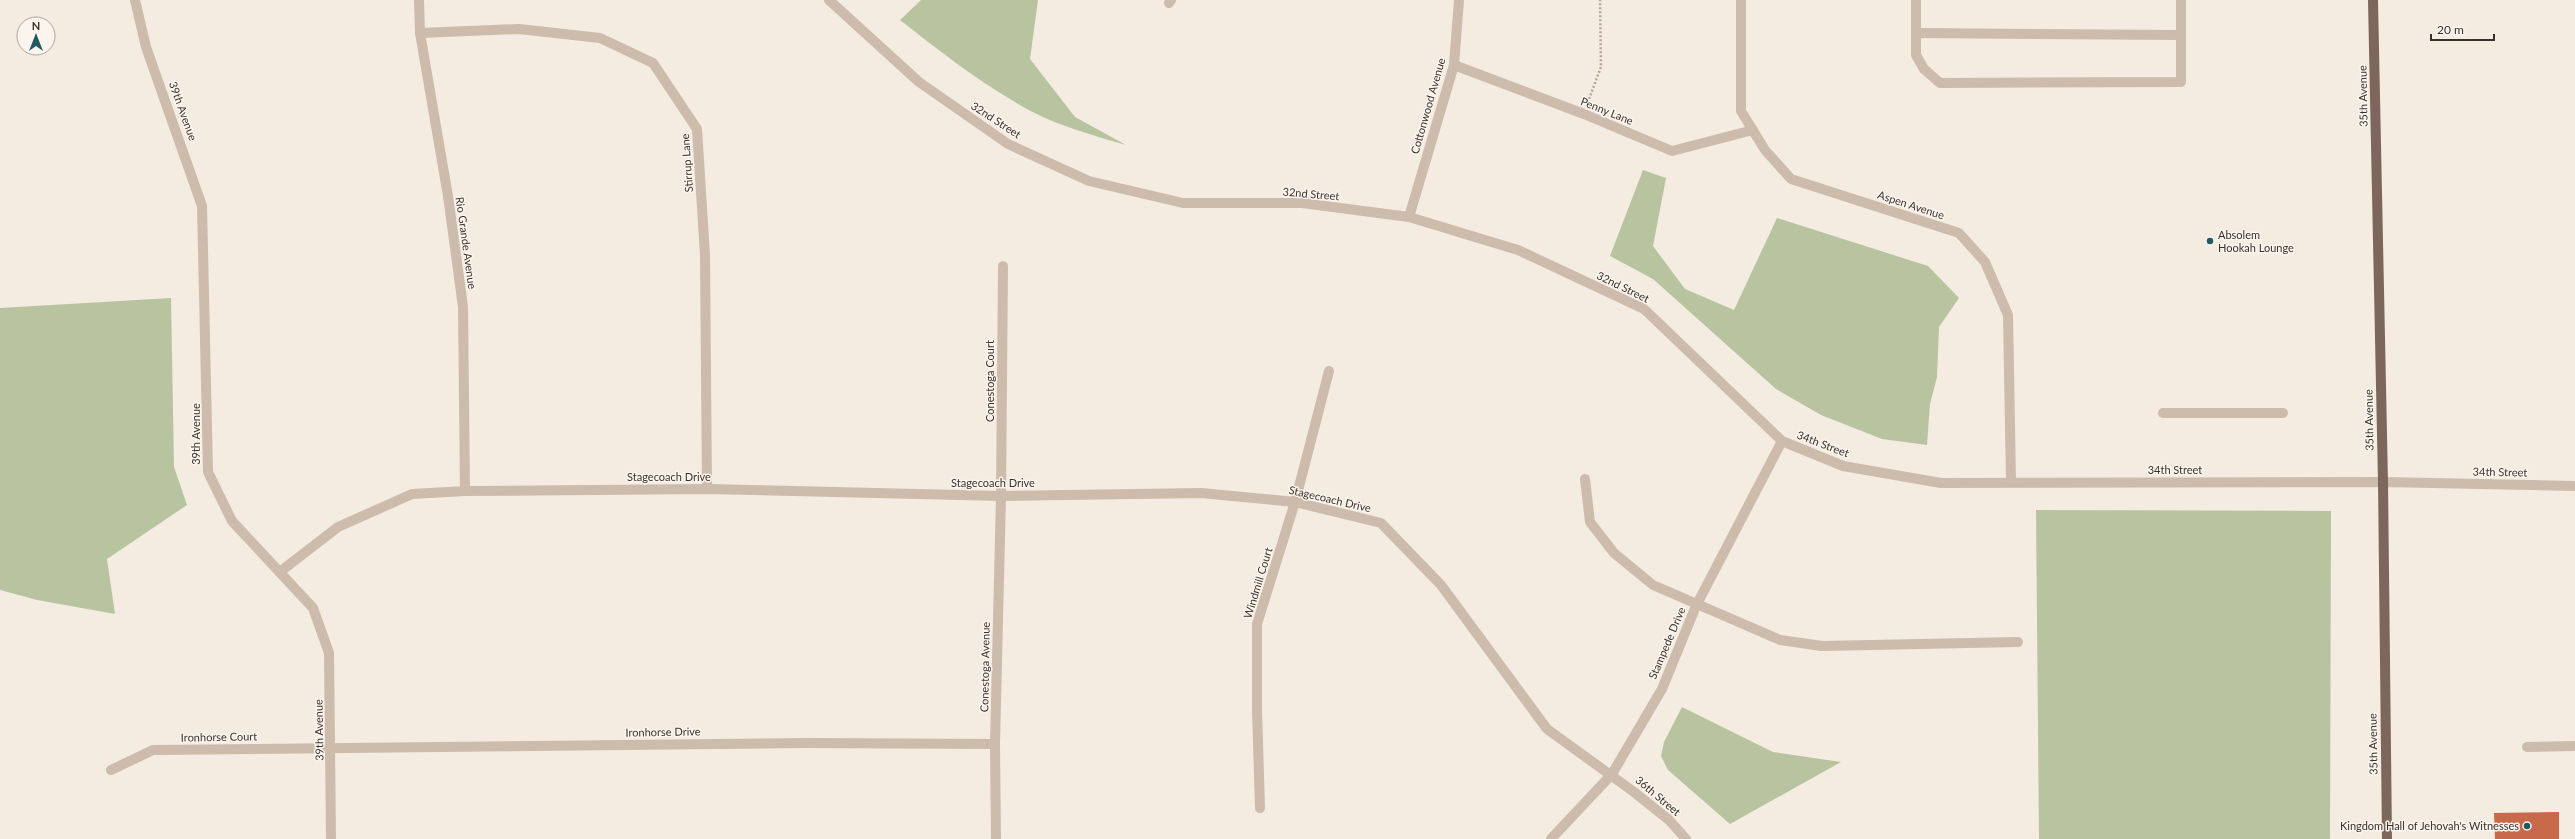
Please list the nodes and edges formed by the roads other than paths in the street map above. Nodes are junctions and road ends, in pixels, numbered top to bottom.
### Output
1 (135, 0) edge
2 (419, 0) edge
3 (829, 0) edge
4 (1459, 0) edge
5 (1741, 0) edge
6 (1916, 0) edge
7 (2181, 0) edge
8 (2373, 0) edge
9 (420, 33) junction
10 (1916, 33) junction
11 (2181, 35) junction
12 (1454, 65) junction
13 (1754, 130) junction
14 (1408, 217) junction
15 (1003, 266) dead end
16 (1329, 371) dead end
17 (2163, 413) dead end
18 (2283, 413) dead end
19 (1782, 441) junction
20 (1585, 479) dead end
21 (2011, 482) junction
22 (2383, 482) junction
23 (2575, 486) edge
24 (707, 489) junction
25 (465, 491) junction
26 (1001, 496) junction
27 (1295, 502) junction
28 (281, 571) junction
29 (1696, 606) junction
30 (2018, 642) dead end
31 (995, 744) junction
32 (2575, 746) edge
33 (332, 747) junction
34 (2527, 747) dead end
35 (111, 770) dead end
36 (1612, 774) junction
37 (1260, 808) dead end
38 (331, 839) edge
39 (996, 839) edge
40 (1551, 839) edge
41 (1686, 839) edge
42 (2387, 839) edge

1 - 28 street, 39th Avenue
2 - 9 street, Rio Grande Avenue
3 - 14 street, 32nd Street
4 - 12 street, Cottonwood Avenue
5 - 13 street, Aspen Avenue
6 - 10 street
7 - 11 street
8 - 22 main road, 35th Avenue
9 - 24 street, Stirrup Lane
9 - 25 street, Rio Grande Avenue
10 - 11 street
10 - 11 street
12 - 13 street, Penny Lane
12 - 14 street, Cottonwood Avenue
13 - 21 street, Aspen Avenue
14 - 19 street, 32nd Street
15 - 26 street, Conestoga Court
16 - 27 street, Windmill Court
17 - 18 street
19 - 21 street, 34th Street
19 - 29 street, Stampede Drive
20 - 29 street
21 - 22 street, 34th Street
22 - 23 street, 34th Street
22 - 42 main road, 35th Avenue
24 - 25 street, Stagecoach Drive
24 - 26 street, Stagecoach Drive
25 - 28 street, Stagecoach Drive
26 - 27 street, Stagecoach Drive
26 - 31 street, Conestoga Avenue
27 - 36 street, Stagecoach Drive
27 - 37 street, Windmill Court
28 - 33 street, 39th Avenue
29 - 30 street
29 - 36 street, Stampede Drive
31 - 33 street, Ironhorse Drive
31 - 39 street, Conestoga Avenue
32 - 34 street
33 - 35 street, Ironhorse Court
33 - 38 street, 39th Avenue
36 - 40 street, Stampede Drive
36 - 41 street, 36th Street

